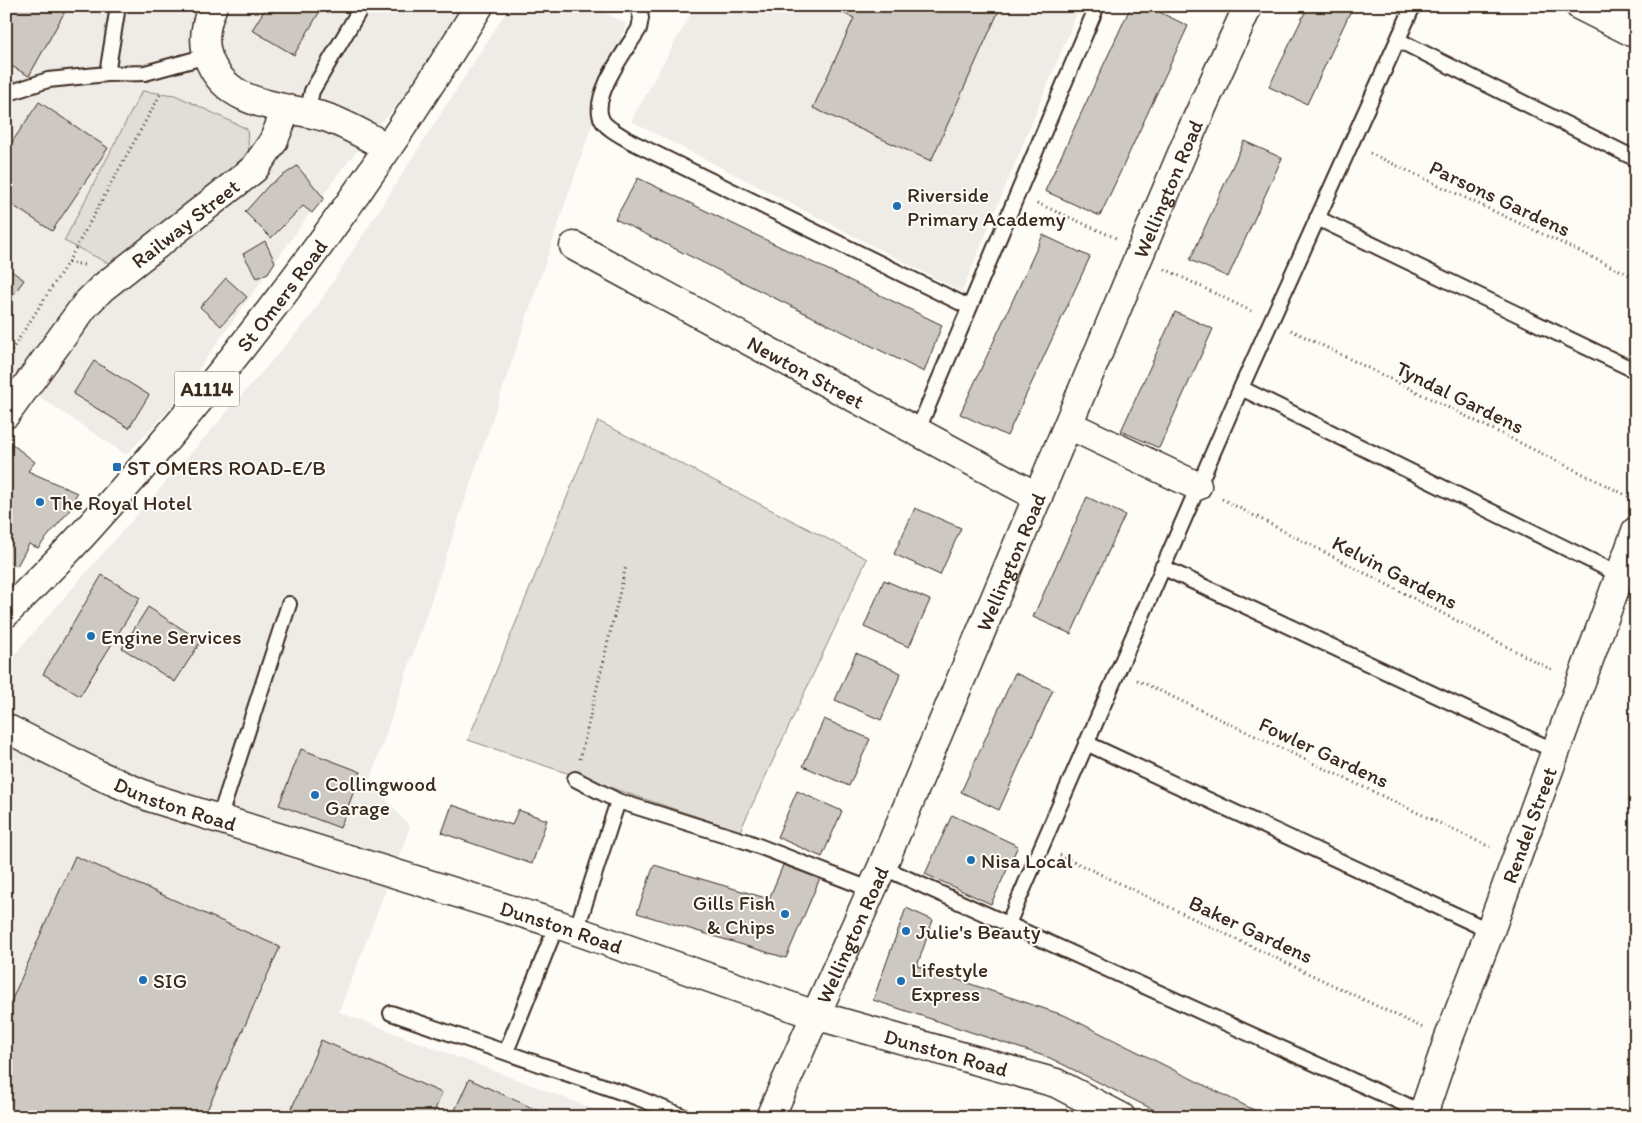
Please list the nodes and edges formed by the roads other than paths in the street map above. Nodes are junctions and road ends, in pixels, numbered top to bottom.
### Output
1 (118, 6) edge
2 (213, 6) edge
3 (362, 6) edge
4 (479, 6) edge
5 (638, 6) edge
6 (1097, 6) edge
7 (1248, 6) edge
8 (1413, 6) edge
9 (1580, 6) edge
10 (1636, 34) edge
11 (1398, 40) junction
12 (207, 56) junction
13 (107, 74) junction
14 (6, 94) edge
15 (296, 112) junction
16 (387, 147) junction
17 (1636, 159) edge
18 (1317, 218) junction
19 (574, 246) dead end
20 (969, 307) junction
21 (1636, 371) edge
22 (1240, 388) junction
23 (6, 414) edge
24 (1069, 425) junction
25 (917, 432) junction
26 (1197, 486) junction
27 (1038, 497) junction
28 (1636, 531) edge
29 (1162, 567) junction
30 (1620, 575) junction
31 (290, 604) dead end
32 (6, 613) edge
33 (6, 728) edge
34 (1086, 743) junction
35 (1556, 752) junction
36 (575, 779) road end
37 (618, 801) junction
38 (219, 820) junction
39 (877, 878) junction
40 (1008, 924) junction
41 (566, 928) junction
42 (1490, 931) junction
43 (391, 1013) dead end
44 (815, 1015) junction
45 (506, 1052) junction
46 (1423, 1115) edge
47 (685, 1117) edge
48 (770, 1117) edge
49 (1121, 1117) edge

1 - 13 lane
2 - 12 street
3 - 15 lane
4 - 16 street, A1114
5 - 20 lane
6 - 20 lane
7 - 24 street, Wellington Road
8 - 11 lane
9 - 10 street
11 - 17 lane
11 - 18 lane
12 - 13 lane
12 - 15 street
13 - 14 lane
15 - 16 street
15 - 23 street, Railway Street
16 - 32 street, St Omers Road / A1114
18 - 21 lane
18 - 22 lane
19 - 25 street, Newton Street
20 - 25 lane
22 - 26 lane
22 - 30 lane
24 - 26 street
24 - 27 street, Wellington Road
25 - 27 street, Newton Street
26 - 29 lane
27 - 39 street, Wellington Road
28 - 30 street, Rendel Street
29 - 34 lane
29 - 35 lane
30 - 35 street, Rendel Street
31 - 38 lane
33 - 38 street, Dunston Road
34 - 40 lane
34 - 42 lane
35 - 42 street, Rendel Street
36 - 37 lane
37 - 39 lane
37 - 41 lane
38 - 41 street, Dunston Road
39 - 40 lane
39 - 44 street, Wellington Road
40 - 46 lane
41 - 44 street, Dunston Road
41 - 45 lane
42 - 46 street, Rendel Street
43 - 45 lane
44 - 48 street, Wellington Road
44 - 49 street, Dunston Road
45 - 47 lane

